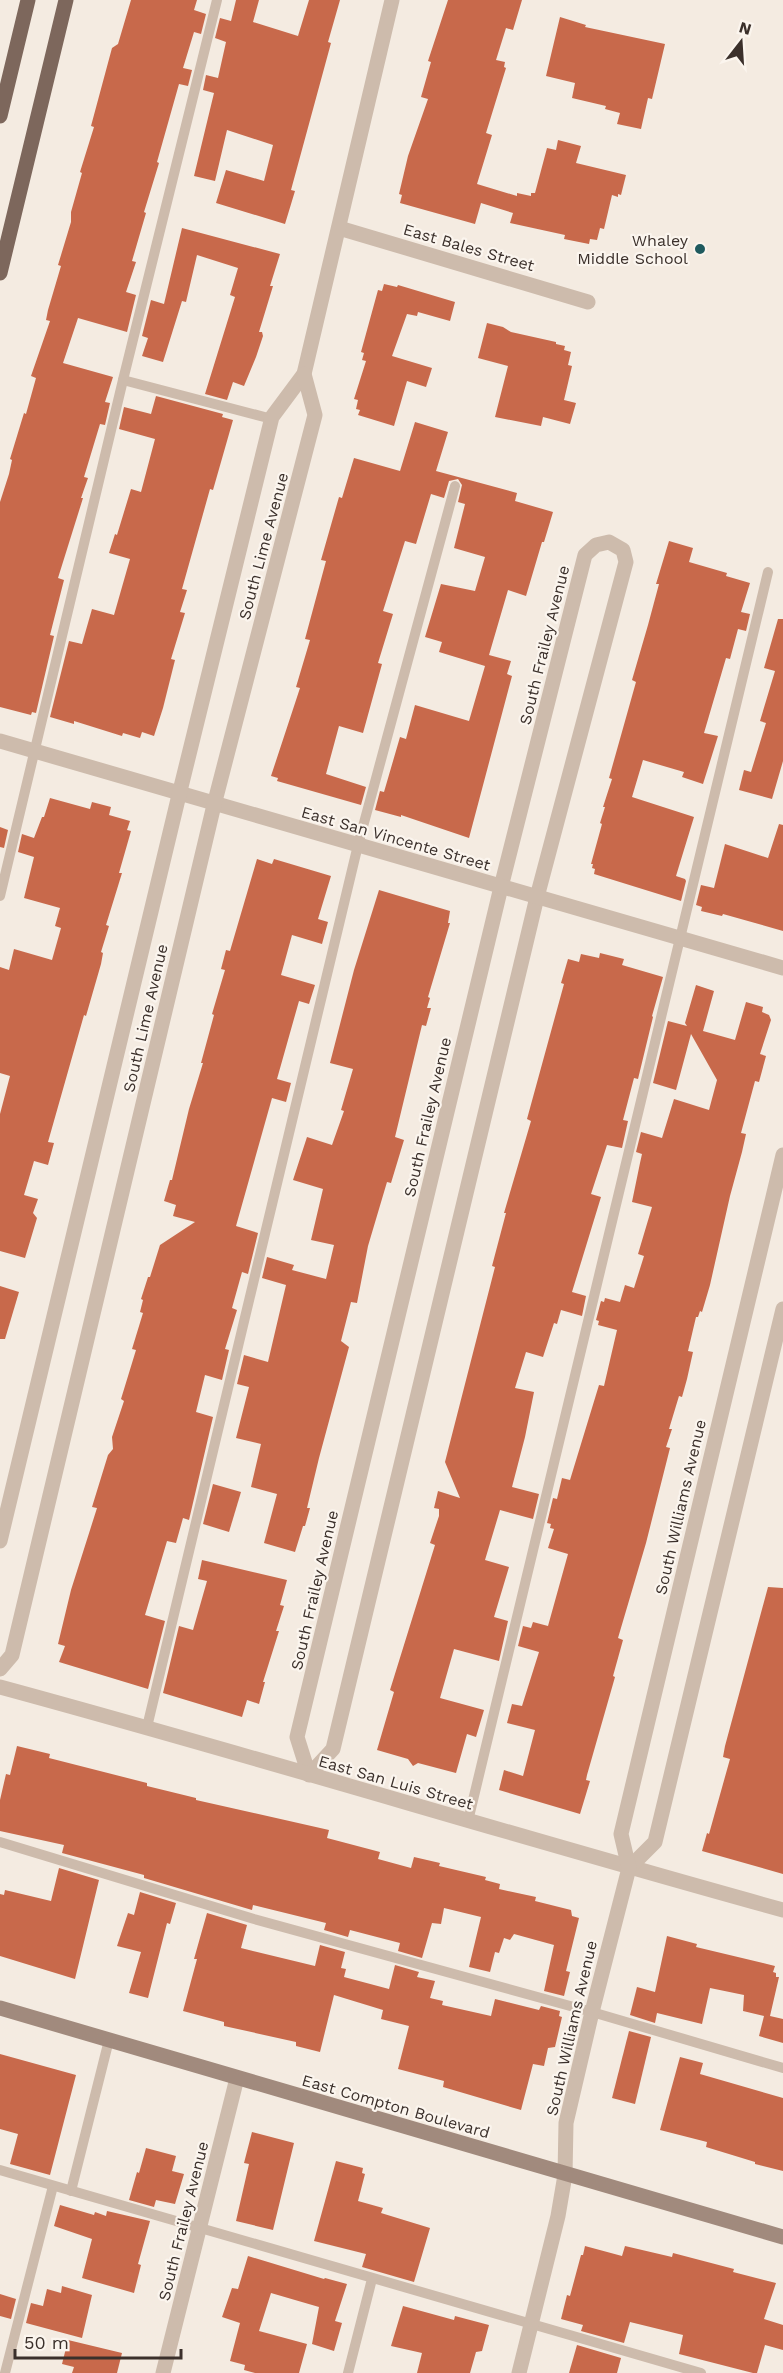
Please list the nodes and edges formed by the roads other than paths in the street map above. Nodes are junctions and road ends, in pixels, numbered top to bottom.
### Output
1 (28, 0) edge
2 (66, 0) edge
3 (217, 0) edge
4 (392, 0) edge
5 (0, 116) edge
6 (339, 228) junction
7 (0, 273) edge
8 (588, 302) dead end
9 (304, 374) junction
10 (123, 380) junction
11 (272, 420) junction
12 (455, 486) dead end
13 (768, 572) dead end
14 (0, 741) edge
15 (35, 752) junction
16 (179, 795) junction
17 (214, 805) junction
18 (358, 845) junction
19 (501, 887) junction
20 (0, 896) edge
21 (537, 897) junction
22 (681, 938) junction
23 (783, 968) edge
24 (783, 1155) edge
25 (783, 1309) edge
26 (0, 1541) edge
27 (0, 1669) edge
28 (0, 1687) edge
29 (147, 1727) junction
30 (309, 1775) junction
31 (468, 1821) junction
32 (0, 1842) edge
33 (629, 1868) junction
34 (783, 1910) edge
35 (0, 2008) edge
36 (592, 2012) junction
37 (109, 2040) junction
38 (783, 2068) edge
39 (237, 2078) junction
40 (0, 2170) edge
41 (565, 2175) junction
42 (53, 2186) junction
43 (71, 2191) junction
44 (199, 2228) junction
45 (783, 2237) edge
46 (372, 2279) junction
47 (531, 2325) junction
48 (5, 2373) edge
49 (164, 2373) edge
50 (348, 2373) edge
51 (519, 2373) edge
52 (697, 2373) edge

1 - 5 main road
2 - 7 main road
3 - 10 lane
4 - 6 street, South Lime Avenue
6 - 8 street, East Bales Street
6 - 9 street, South Lime Avenue
9 - 11 street, South Lime Avenue
9 - 17 street, South Lime Avenue
10 - 11 lane
10 - 15 lane
11 - 16 street, South Lime Avenue
12 - 18 lane
13 - 22 lane
14 - 15 street, East San Vincente Street
15 - 16 street, East San Vincente Street
15 - 20 lane
16 - 17 street, East San Vincente Street
16 - 26 street, South Lime Avenue
17 - 18 street, East San Vincente Street
17 - 27 street, South Lime Avenue
18 - 19 street, East San Vincente Street
18 - 29 lane
19 - 21 street, East San Vincente Street
19 - 21 street, South Frailey Avenue
19 - 30 street, South Frailey Avenue
21 - 22 street, East San Vincente Street
21 - 30 street, South Frailey Avenue
22 - 23 street, East San Vincente Street
22 - 31 lane
24 - 33 street, South Williams Avenue
25 - 33 street
28 - 29 street, East San Luis Street
29 - 30 street, East San Luis Street
30 - 31 street, East San Luis Street
31 - 33 street, East San Luis Street
32 - 36 lane
33 - 34 street, East San Luis Street
33 - 36 street, South Williams Avenue
35 - 37 main road, East Compton Boulevard
36 - 38 lane
36 - 41 street, South Williams Avenue
37 - 39 main road, East Compton Boulevard
37 - 43 lane
39 - 41 main road, East Compton Boulevard
39 - 44 street, South Frailey Avenue
40 - 42 lane
41 - 45 main road, East Compton Boulevard
41 - 47 street, South Williams Avenue
42 - 43 lane
42 - 48 lane
43 - 44 lane
44 - 46 lane
44 - 49 street, South Frailey Avenue
46 - 47 lane
46 - 50 lane
47 - 51 street, South Williams Avenue
47 - 52 lane

